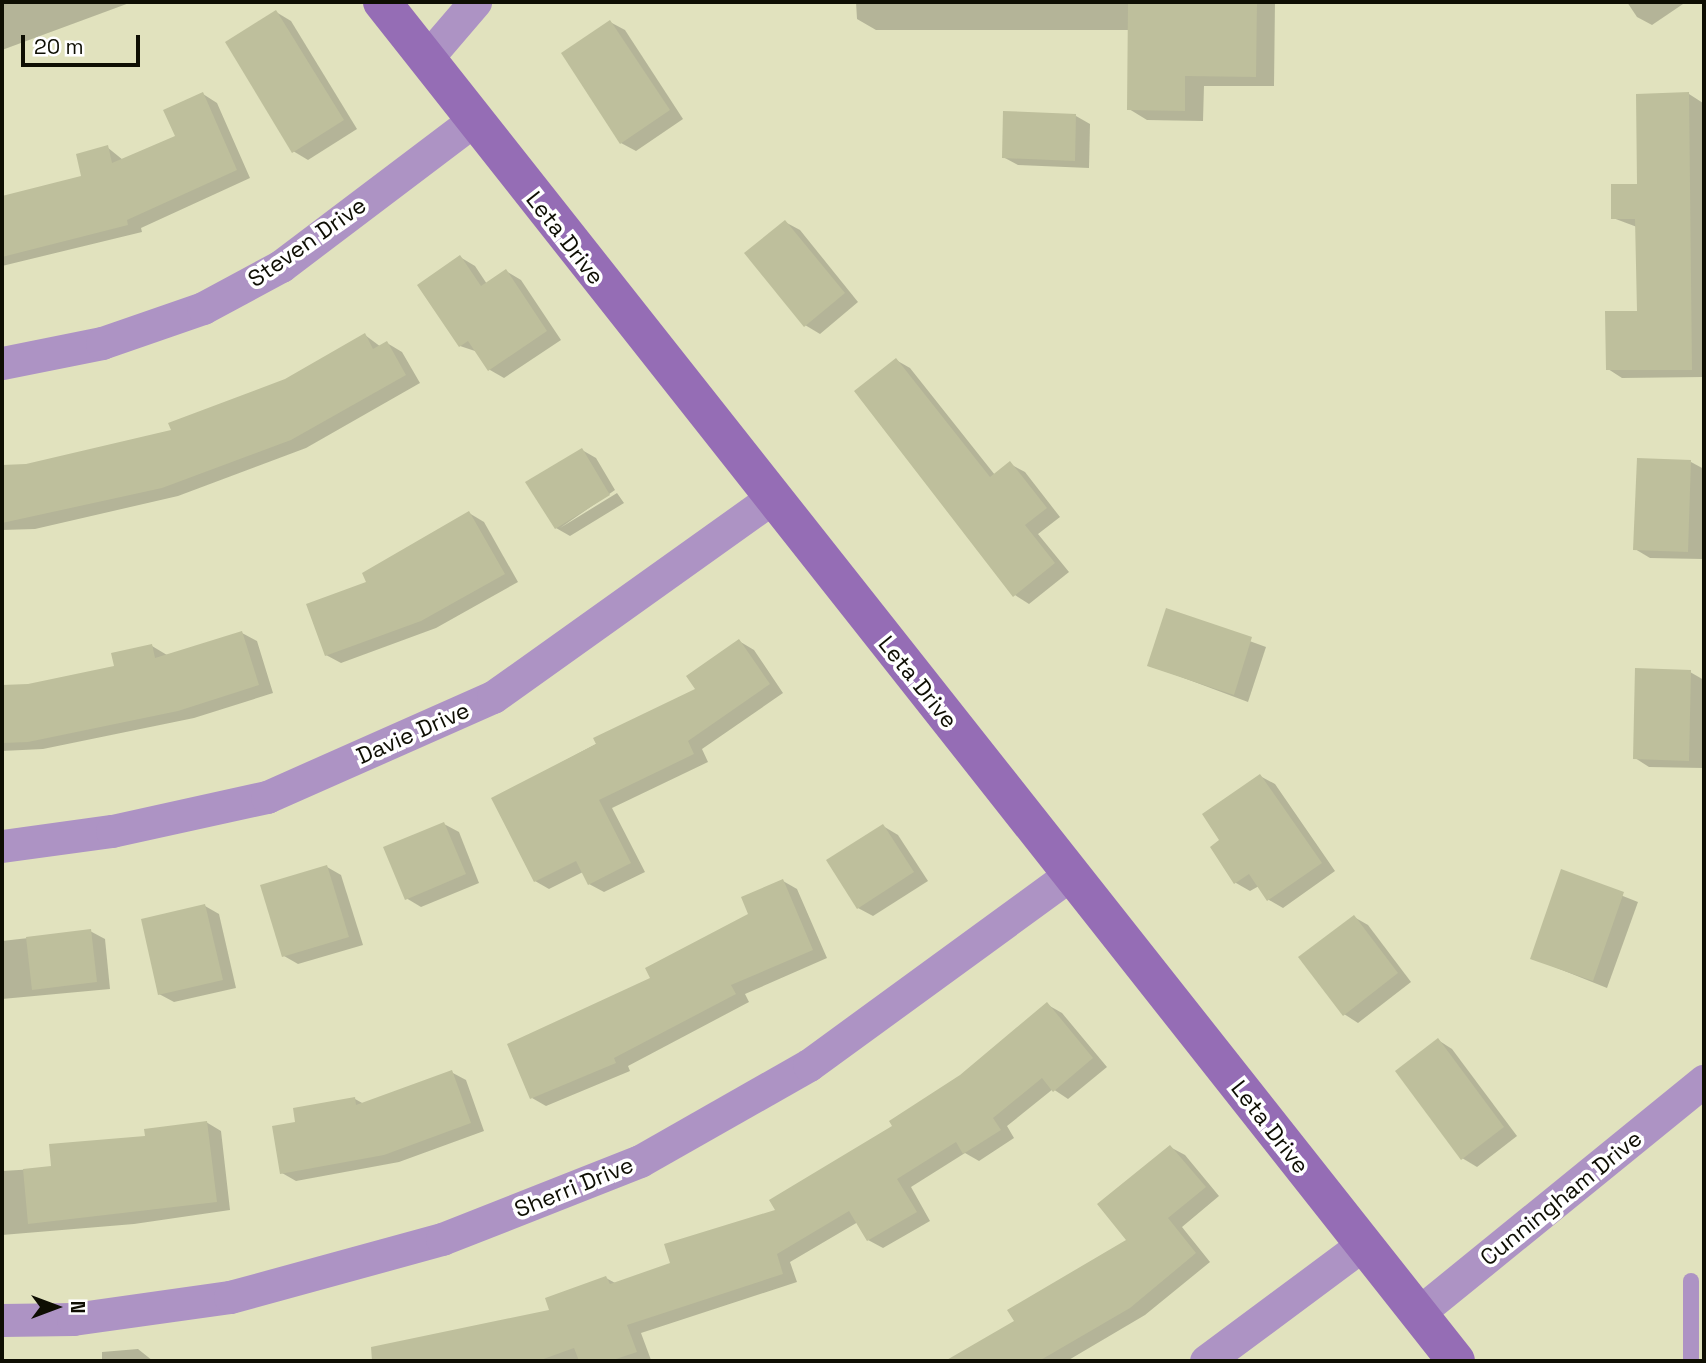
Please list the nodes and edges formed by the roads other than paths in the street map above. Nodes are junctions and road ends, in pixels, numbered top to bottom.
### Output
1 (382, 2) edge
2 (475, 2) edge
3 (427, 58) junction
4 (473, 121) junction
5 (2, 363) edge
6 (771, 499) junction
7 (2, 846) edge
8 (1072, 873) junction
9 (1704, 1081) edge
10 (1362, 1245) junction
11 (1690, 1281) dead end
12 (1417, 1314) junction
13 (2, 1320) edge
14 (1206, 1361) edge
15 (1456, 1361) edge
16 (1691, 1361) edge

1 - 3 street, Leta Drive
2 - 3 street
3 - 4 street, Leta Drive
4 - 5 street, Steven Drive
4 - 6 street, Leta Drive
6 - 7 street, Davie Drive
6 - 8 street, Leta Drive
8 - 10 street, Leta Drive
8 - 13 street, Sherri Drive
9 - 12 street, Cunningham Drive
10 - 12 street, Leta Drive
10 - 14 street
11 - 16 lane
12 - 15 street, Leta Drive

